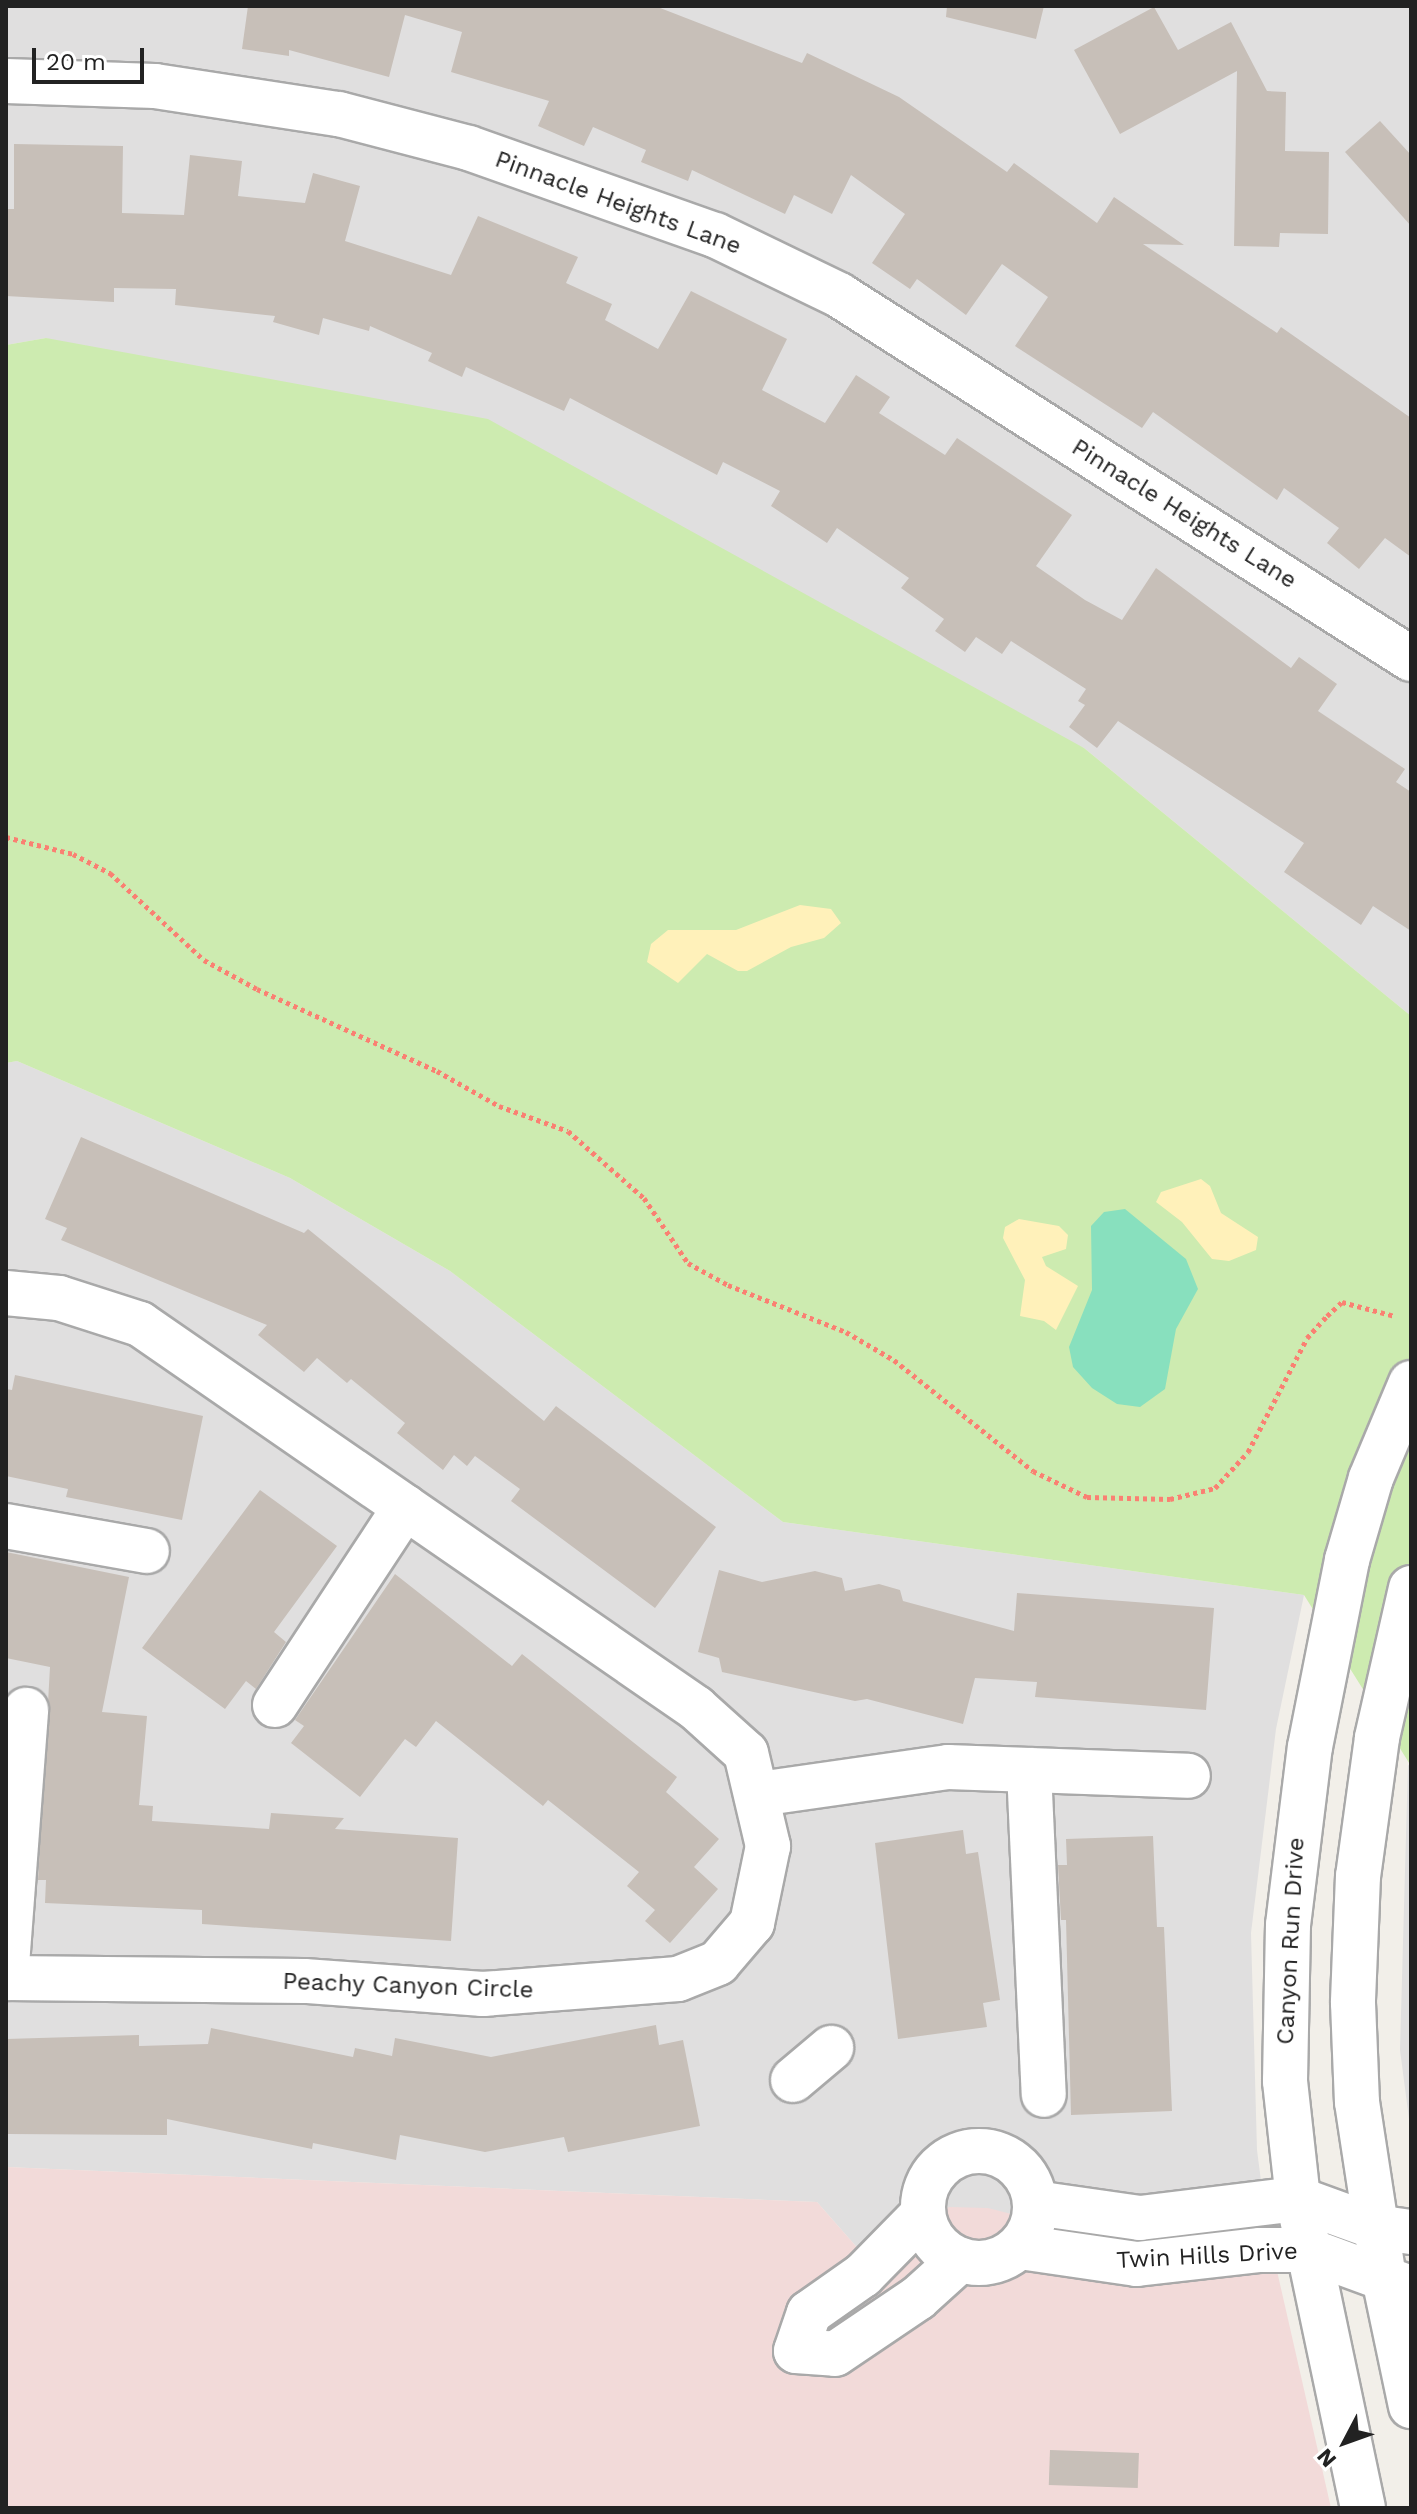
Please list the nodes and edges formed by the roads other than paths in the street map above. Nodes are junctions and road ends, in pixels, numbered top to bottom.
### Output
1 (6, 81) edge
2 (1411, 659) edge
3 (6, 1293) edge
4 (1411, 1383) edge
5 (405, 1507) junction
6 (6, 1526) edge
7 (147, 1551) dead end
8 (1411, 1588) edge
9 (275, 1705) dead end
10 (26, 1710) dead end
11 (1029, 1770) junction
12 (1188, 1776) dead end
13 (759, 1794) junction
14 (6, 1978) edge
15 (831, 2048) dead end
16 (793, 2080) dead end
17 (1044, 2095) dead end
18 (1035, 2203) junction
19 (923, 2214) junction
20 (1355, 2218) edge
21 (1020, 2247) junction
22 (960, 2260) junction
23 (1362, 2270) edge
24 (1411, 2406) edge
25 (1363, 2508) edge

1 - 2 street, Pinnacle Heights Lane
3 - 5 street, Peachy Canyon Circle
4 - 20 street, Canyon Run Drive
5 - 9 street
5 - 13 street, Peachy Canyon Circle
6 - 7 street
8 - 20 street, Canyon Run Drive
10 - 14 street, Peachy Canyon Circle
11 - 12 street
11 - 13 street
11 - 17 street
13 - 14 street, Peachy Canyon Circle
15 - 16 street
18 - 19 street
18 - 20 street, Twin Hills Drive
18 - 21 street
19 - 22 street
19 - 22 street
20 - 23 street, Canyon Run Drive
20 - 23 street, Canyon Run Drive
21 - 22 street
21 - 23 street, Twin Hills Drive
23 - 24 street, Canyon Run Drive
23 - 25 street, Canyon Run Drive

